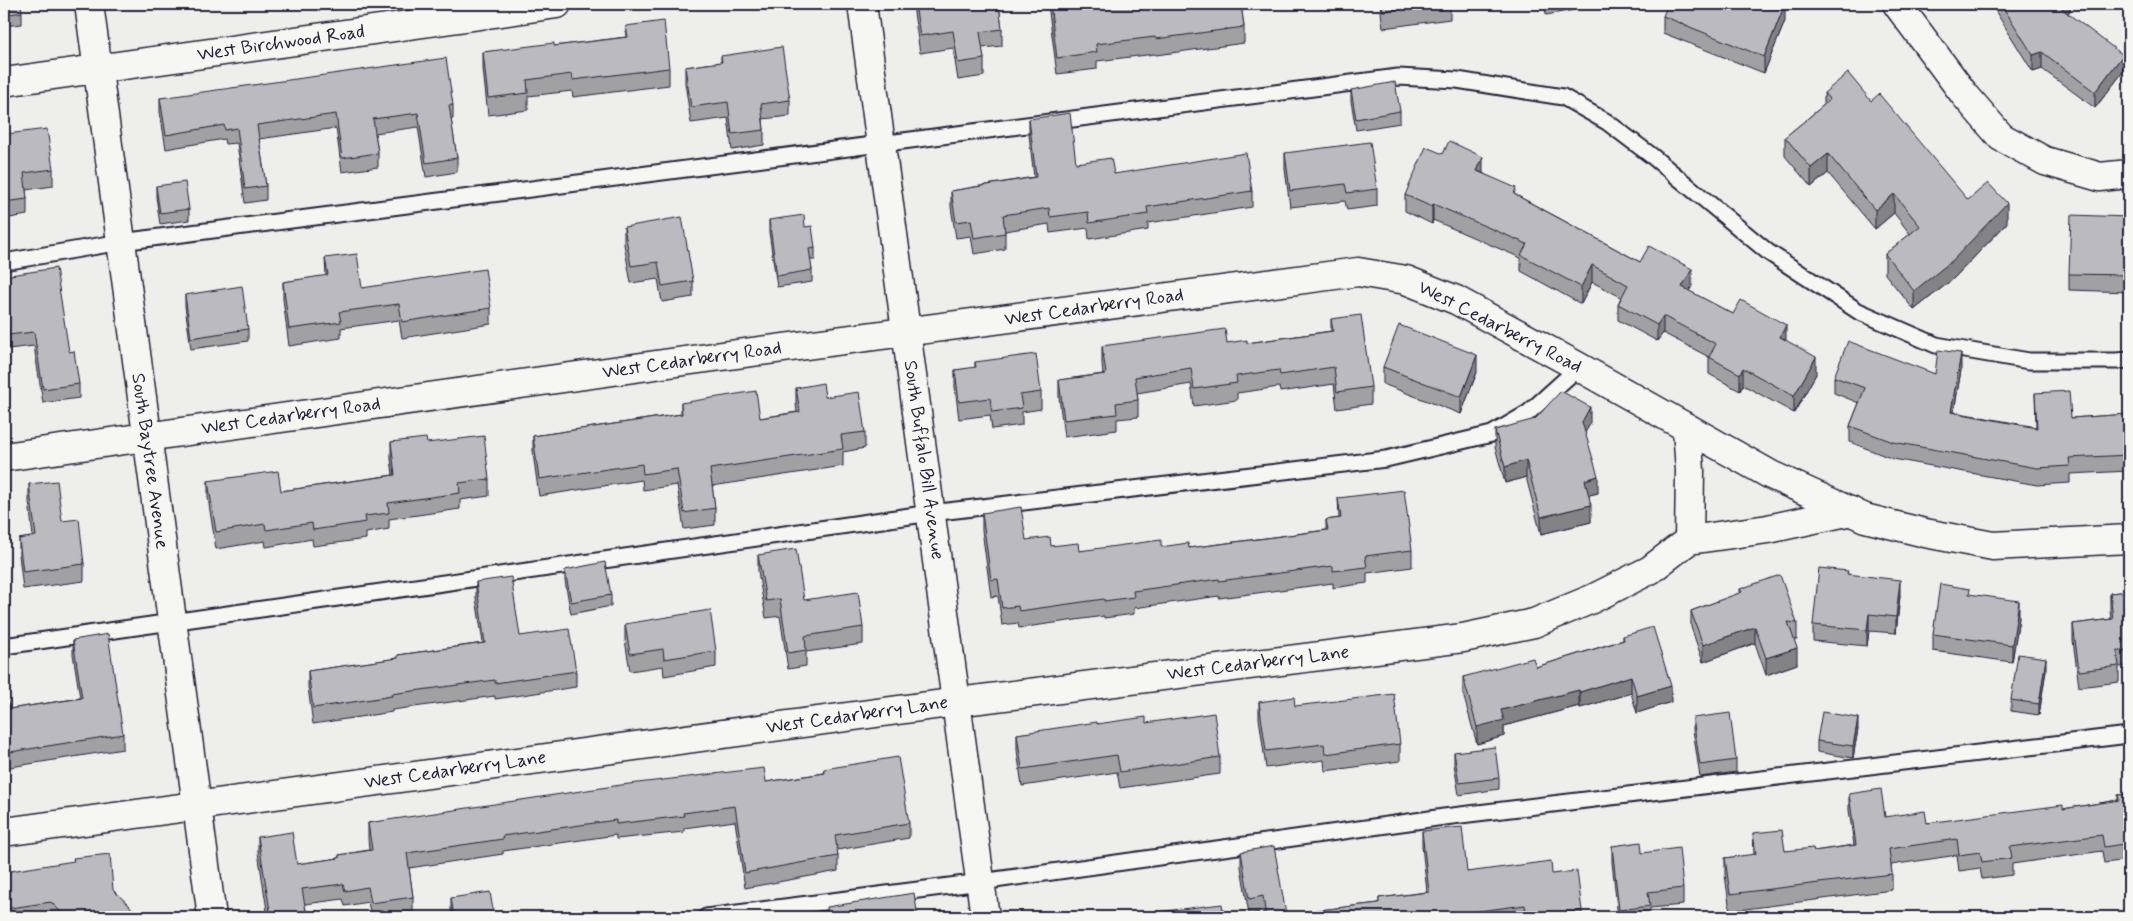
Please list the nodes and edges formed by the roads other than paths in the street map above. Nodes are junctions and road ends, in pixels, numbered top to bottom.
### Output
1 (89, 4) edge
2 (557, 4) edge
3 (862, 4) edge
4 (1899, 5) edge
5 (98, 69) junction
6 (4, 82) edge
7 (882, 145) junction
8 (2129, 174) edge
9 (121, 242) junction
10 (4, 262) edge
11 (907, 332) junction
12 (2129, 360) edge
13 (1579, 367) junction
14 (1687, 428) junction
15 (147, 437) junction
16 (4, 457) edge
17 (1851, 511) junction
18 (931, 513) junction
19 (2129, 539) edge
20 (1689, 540) junction
21 (172, 623) junction
22 (4, 646) edge
23 (956, 702) junction
24 (2129, 735) edge
25 (196, 806) junction
26 (4, 832) edge
27 (981, 882) junction
28 (212, 917) edge
29 (706, 917) edge
30 (985, 917) edge

1 - 5 street, South Baytree Avenue
2 - 5 street, West Birchwood Road
3 - 7 street, South Buffalo Bill Avenue
4 - 8 street
5 - 6 street, West Birchwood Road
5 - 9 street, South Baytree Avenue
7 - 9 lane
7 - 11 street, South Buffalo Bill Avenue
7 - 12 lane
9 - 10 lane
9 - 15 street, South Baytree Avenue
11 - 13 street, West Cedarberry Road
11 - 15 street, West Cedarberry Road
11 - 18 street, South Buffalo Bill Avenue
13 - 14 street, West Cedarberry Road
13 - 18 lane
14 - 17 street, West Cedarberry Road
14 - 20 street
15 - 16 street, West Cedarberry Road
15 - 21 street, South Baytree Avenue
17 - 19 street, West Cedarberry Road
17 - 20 street, West Cedarberry Lane
18 - 21 lane
18 - 23 street, South Buffalo Bill Avenue
20 - 23 street, West Cedarberry Lane
21 - 22 lane
21 - 25 street, South Baytree Avenue
23 - 25 street, West Cedarberry Lane
23 - 27 street, South Buffalo Bill Avenue
24 - 27 lane
25 - 26 street, West Cedarberry Lane
25 - 28 street, South Baytree Avenue
27 - 29 lane
27 - 30 street, South Buffalo Bill Avenue

